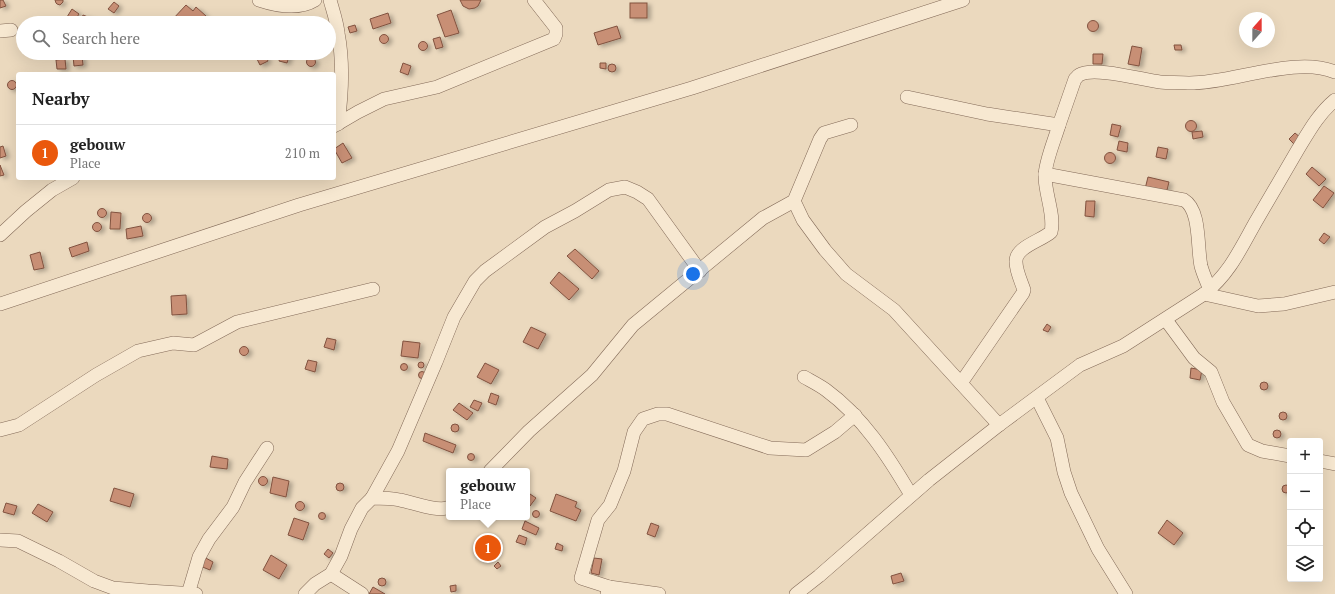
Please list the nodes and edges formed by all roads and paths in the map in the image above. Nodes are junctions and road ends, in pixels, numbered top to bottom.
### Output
1 (259, 0) edge
2 (315, 0) edge
3 (330, 0) edge
4 (534, 0) edge
5 (963, 0) edge
6 (334, 16) edge
7 (336, 25) edge
8 (1335, 72) edge
9 (907, 97) dead end
10 (1335, 100) edge
11 (336, 125) edge
12 (851, 125) dead end
13 (1060, 125) junction
14 (1045, 174) junction
15 (70, 180) edge
16 (794, 201) junction
17 (0, 235) edge
18 (700, 270) junction
19 (373, 289) dead end
20 (1207, 292) junction
21 (1335, 292) edge
22 (0, 304) edge
23 (1166, 320) junction
24 (804, 377) dead end
25 (961, 383) junction
26 (1038, 398) junction
27 (855, 415) junction
28 (999, 425) junction
29 (0, 430) edge
30 (267, 448) dead end
31 (1287, 455) edge
32 (1323, 462) edge
33 (1335, 464) edge
34 (493, 468) edge
35 (911, 495) junction
36 (372, 498) junction
37 (446, 509) edge
38 (0, 540) edge
39 (332, 574) junction
40 (608, 591) edge
41 (188, 594) edge
42 (196, 594) edge
43 (305, 594) edge
44 (362, 594) edge
45 (659, 594) edge
46 (796, 594) edge
47 (1126, 594) edge

1 - 2 street
3 - 6 street
4 - 11 street
5 - 22 street
7 - 11 street
8 - 13 street
9 - 13 street
10 - 20 street
12 - 16 street
13 - 14 street
14 - 20 street
14 - 25 street
15 - 17 street
16 - 18 street
16 - 25 street
18 - 34 street
18 - 36 street
19 - 29 street
20 - 21 street
20 - 23 street
23 - 26 street
23 - 31 street
24 - 27 street
25 - 28 street
26 - 28 street
26 - 47 street
27 - 35 street
27 - 40 street
28 - 35 street
30 - 41 street
32 - 33 street
35 - 46 street
36 - 37 street
36 - 39 street
38 - 41 street
39 - 43 street
39 - 44 street
40 - 45 street
41 - 42 street

